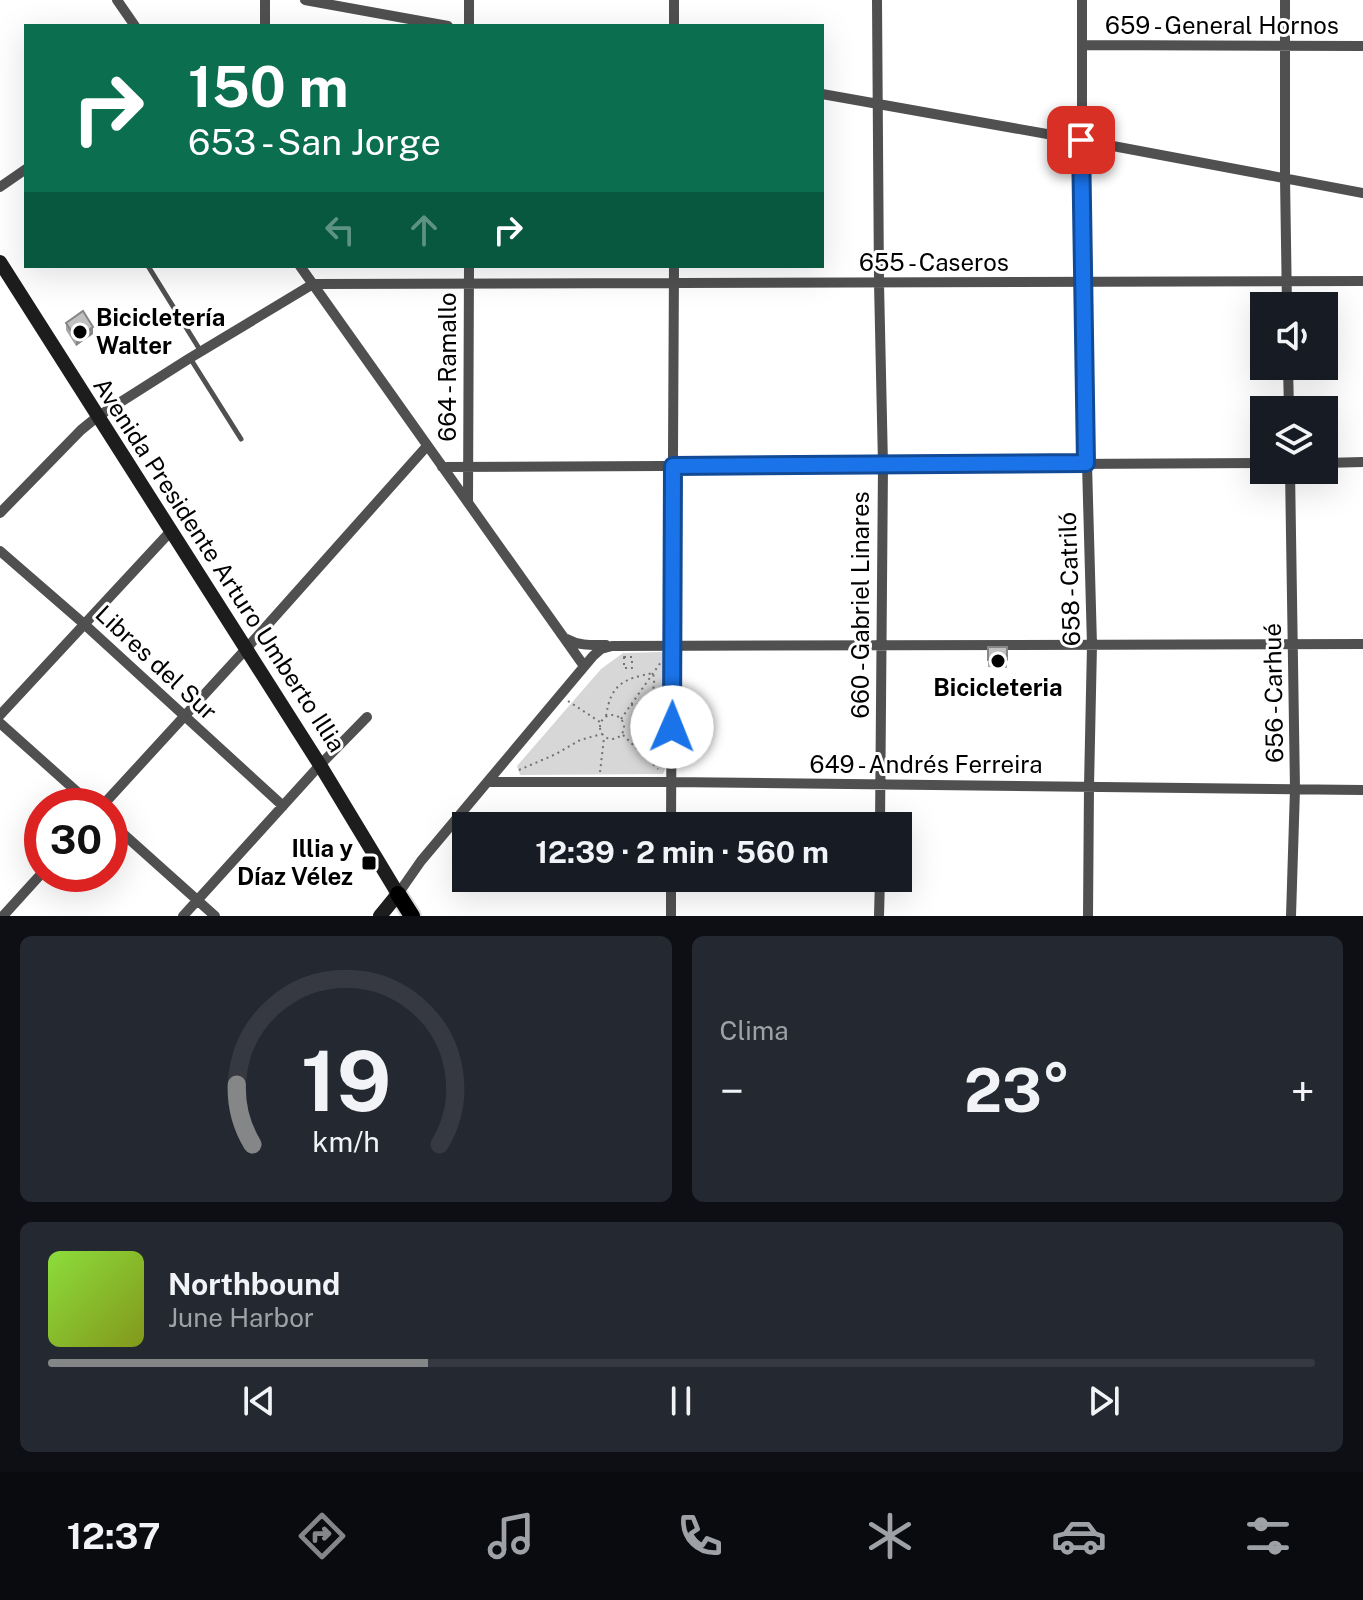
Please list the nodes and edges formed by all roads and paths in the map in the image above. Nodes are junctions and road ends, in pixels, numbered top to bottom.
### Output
1 (117, 0) edge
2 (265, 0) edge
3 (305, 0) edge
4 (469, 0) edge
5 (674, 0) edge
6 (877, 0) edge
7 (1082, 0) edge
8 (1285, 0) edge
9 (134, 24) edge
10 (265, 24) edge
11 (437, 24) edge
12 (469, 24) edge
13 (674, 24) edge
14 (1082, 45) junction
15 (1285, 46) junction
16 (1363, 46) edge
17 (824, 94) edge
18 (877, 104) junction
19 (1081, 140) junction
20 (24, 170) edge
21 (1285, 178) junction
22 (0, 187) edge
23 (1363, 193) edge
24 (0, 262) edge
25 (149, 268) edge
26 (301, 268) edge
27 (469, 268) edge
28 (674, 268) edge
29 (1286, 280) junction
30 (1363, 281) edge
31 (1082, 282) junction
32 (674, 283) junction
33 (879, 283) junction
34 (313, 284) junction
35 (469, 285) junction
36 (1286, 292) edge
37 (201, 351) junction
38 (190, 358) junction
39 (97, 417) junction
40 (241, 439) dead end
41 (427, 446) junction
42 (1363, 462) edge
43 (1086, 463) junction
44 (1250, 463) edge
45 (1338, 463) edge
46 (883, 465) junction
47 (673, 466) junction
48 (442, 467) junction
49 (468, 468) junction
50 (1290, 484) edge
51 (468, 503) junction
52 (0, 513) edge
53 (170, 532) junction
54 (0, 551) edge
55 (83, 623) junction
56 (564, 637) junction
57 (1294, 644) junction
58 (1363, 644) edge
59 (673, 645) junction
60 (881, 645) junction
61 (1092, 645) junction
62 (612, 646) junction
63 (246, 649) junction
64 (584, 666) junction
65 (653, 673) junction
66 (561, 696) junction
67 (630, 705) junction
68 (0, 715) edge
69 (606, 716) junction
70 (184, 717) junction
71 (367, 717) dead end
72 (621, 719) junction
73 (601, 722) junction
74 (0, 723) edge
75 (622, 734) junction
76 (603, 736) junction
77 (320, 765) junction
78 (516, 771) dead end
79 (599, 781) junction
80 (489, 782) junction
81 (671, 782) junction
82 (880, 786) junction
83 (1089, 786) junction
84 (73, 788) edge
85 (119, 788) edge
86 (1295, 789) junction
87 (1363, 790) edge
88 (283, 806) junction
89 (671, 812) edge
90 (880, 812) edge
91 (128, 838) edge
92 (25, 892) edge
93 (671, 892) edge
94 (880, 892) edge
95 (398, 894) junction
96 (198, 900) junction
97 (3, 916) edge
98 (183, 916) edge
99 (215, 916) edge
100 (380, 916) edge
101 (403, 916) edge
102 (412, 916) edge
103 (420, 916) edge
104 (671, 916) edge
105 (879, 916) edge
106 (1088, 916) edge
107 (1291, 916) edge

1 - 9 street
2 - 10 street
3 - 11 street
4 - 12 street
5 - 13 street
6 - 18 street, 660 - Gabriel Linares
7 - 14 street, 658 - Catriló
8 - 15 street
14 - 15 street, 659 - General Hornos
14 - 19 street, 658 - Catriló
15 - 16 street, 659 - General Hornos
15 - 21 street
17 - 18 street
18 - 19 street
18 - 33 street, 660 - Gabriel Linares
19 - 21 street
19 - 31 street, 658 - Catriló
20 - 22 street
21 - 23 street
21 - 29 street
24 - 39 main road, Avenida Presidente Arturo Umberto Illia
25 - 37 lane
26 - 34 street
27 - 35 street, 664 - Ramallo
28 - 32 street
29 - 30 street, 655 - Caseros
29 - 31 street, 655 - Caseros
29 - 36 street
31 - 33 street, 655 - Caseros
31 - 43 street, 658 - Catriló
32 - 33 street, 655 - Caseros
32 - 35 street, 655 - Caseros
32 - 47 street
33 - 46 street, 660 - Gabriel Linares
34 - 35 street, 655 - Caseros
34 - 37 street
34 - 41 street
35 - 49 street, 664 - Ramallo
37 - 38 street
38 - 39 street
38 - 40 lane
39 - 52 street
39 - 53 main road, Avenida Presidente Arturo Umberto Illia
41 - 48 street
41 - 63 street
42 - 45 street
43 - 44 street
43 - 46 street
43 - 61 street, 658 - Catriló
46 - 47 street
46 - 60 street, 660 - Gabriel Linares
47 - 49 street
47 - 59 street
48 - 49 street, 664 - Ramallo
48 - 51 street
49 - 51 street, 664 - Ramallo
50 - 57 street, 656 - Carhué
51 - 56 street
53 - 55 street
53 - 63 main road, Avenida Presidente Arturo Umberto Illia
54 - 55 street, Libres del Sur
55 - 68 street
55 - 70 street, Libres del Sur
56 - 62 street
56 - 64 street
57 - 58 street
57 - 61 street
57 - 86 street, 656 - Carhué
59 - 60 street
59 - 62 street
59 - 65 path
59 - 81 street
60 - 61 street
60 - 82 street, 660 - Gabriel Linares
61 - 83 street, 658 - Catriló
62 - 64 street
63 - 70 street
63 - 77 main road, Avenida Presidente Arturo Umberto Illia
64 - 66 street
65 - 67 path
65 - 67 path
65 - 69 path
66 - 73 path
66 - 80 street
67 - 72 path
69 - 72 path
69 - 73 path
70 - 85 street
70 - 88 street, Libres del Sur
71 - 77 street
72 - 75 path
73 - 76 path
74 - 84 street
75 - 76 path
75 - 81 path
76 - 78 path
76 - 79 path
77 - 88 street
77 - 95 main road, Avenida Presidente Arturo Umberto Illia
79 - 80 street, 649 - Andrés Ferreira
79 - 81 street, 649 - Andrés Ferreira
80 - 95 street
81 - 82 street, 649 - Andrés Ferreira
81 - 89 street
82 - 83 street, 649 - Andrés Ferreira
82 - 90 street, 660 - Gabriel Linares
83 - 86 street, 649 - Andrés Ferreira
83 - 106 street, 658 - Catriló
86 - 87 street, 649 - Andrés Ferreira
86 - 107 street, 656 - Carhué
88 - 96 street
91 - 96 street
92 - 97 street
93 - 104 street
94 - 105 street
95 - 100 main road
95 - 101 main road
95 - 102 main road
95 - 103 street
96 - 98 street
96 - 99 street

